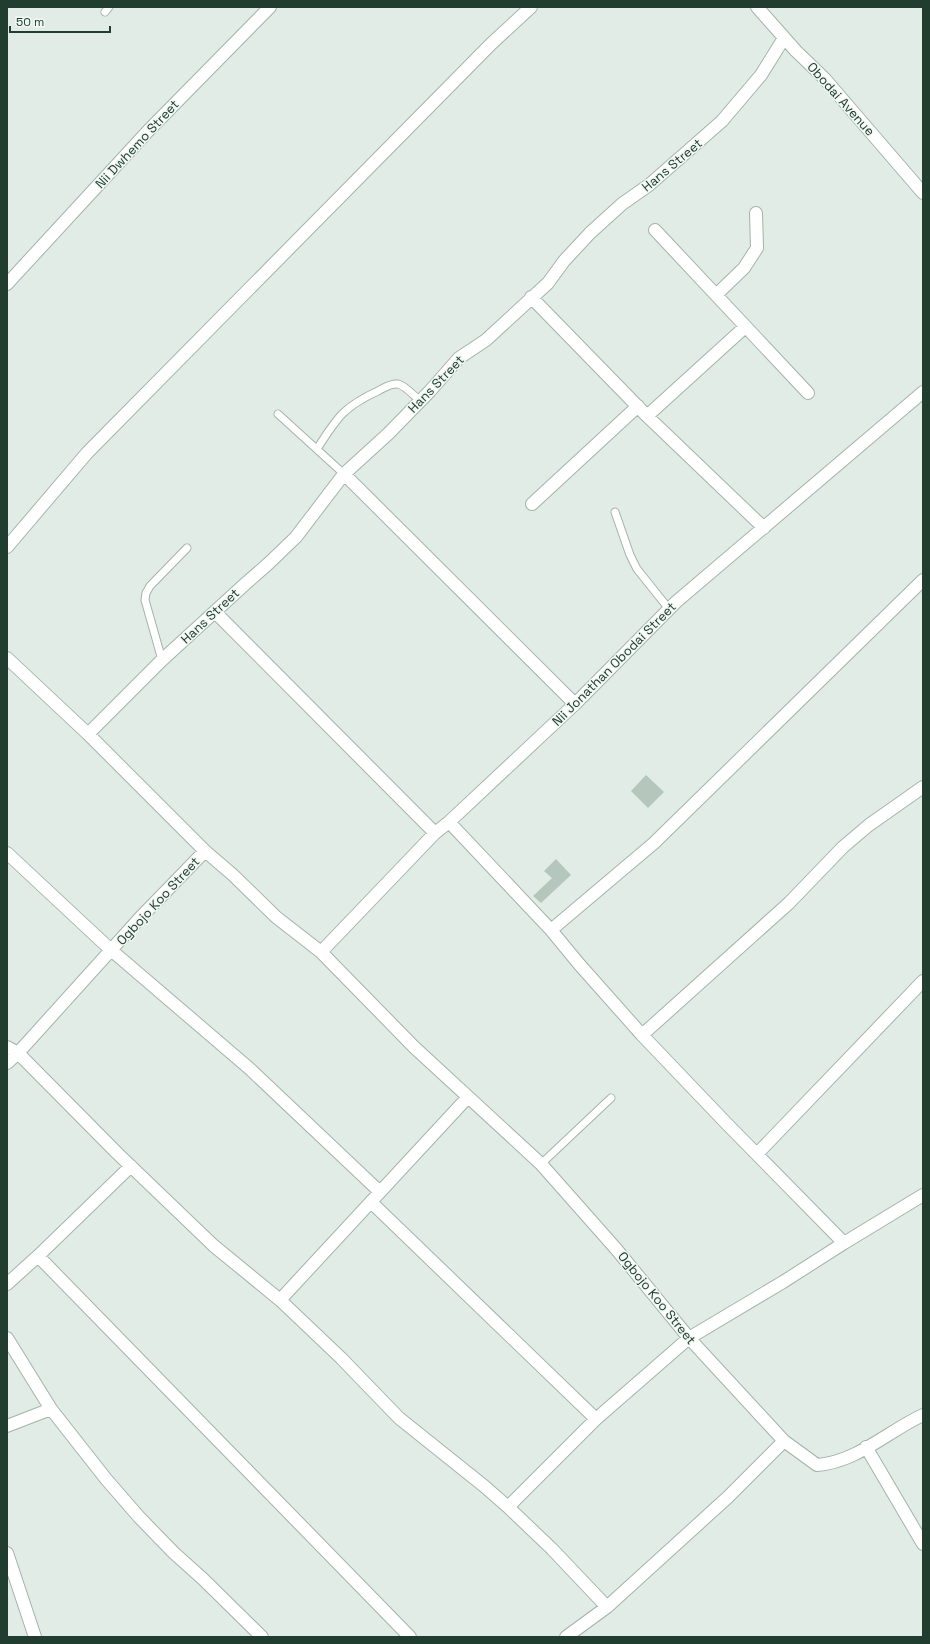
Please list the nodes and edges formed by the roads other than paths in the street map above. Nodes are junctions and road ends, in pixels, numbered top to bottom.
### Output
1 (270, 7) edge
2 (531, 7) edge
3 (762, 9) edge
4 (784, 38) junction
5 (923, 193) edge
6 (756, 213) dead end
7 (655, 230) dead end
8 (7, 284) edge
9 (716, 295) junction
10 (531, 297) junction
11 (745, 327) junction
12 (923, 392) edge
13 (808, 393) dead end
14 (420, 400) junction
15 (638, 406) junction
16 (278, 414) dead end
17 (647, 416) junction
18 (317, 449) junction
19 (344, 474) junction
20 (532, 504) dead end
21 (615, 512) dead end
22 (764, 528) junction
23 (7, 547) edge
24 (187, 548) dead end
25 (923, 580) edge
26 (669, 609) junction
27 (215, 612) junction
28 (7, 658) edge
29 (162, 660) junction
30 (575, 704) junction
31 (88, 734) junction
32 (923, 786) edge
33 (449, 822) junction
34 (435, 832) junction
35 (205, 851) junction
36 (7, 853) edge
37 (551, 930) junction
38 (111, 950) junction
39 (321, 952) junction
40 (923, 981) edge
41 (642, 1035) junction
42 (12, 1050) edge
43 (7, 1062) edge
44 (468, 1097) junction
45 (611, 1098) dead end
46 (757, 1154) junction
47 (541, 1164) junction
48 (131, 1166) junction
49 (380, 1192) junction
50 (923, 1195) edge
51 (370, 1202) junction
52 (844, 1242) junction
53 (38, 1256) junction
54 (7, 1284) edge
55 (280, 1300) junction
56 (7, 1338) edge
57 (689, 1338) junction
58 (50, 1409) junction
59 (923, 1415) edge
60 (596, 1419) junction
61 (7, 1426) edge
62 (784, 1441) junction
63 (866, 1447) junction
64 (508, 1507) junction
65 (923, 1544) edge
66 (7, 1553) edge
67 (11, 1580) edge
68 (607, 1607) junction
69 (35, 1637) edge
70 (262, 1637) edge
71 (410, 1637) edge
72 (567, 1637) edge

1 - 8 street, Nii Dwhemo Street
2 - 23 street
3 - 4 street, Obodai Avenue
4 - 5 street, Obodai Avenue
4 - 10 street, Hans Street
6 - 9 street
7 - 9 street
9 - 11 street
10 - 14 street, Hans Street
10 - 15 street
11 - 13 street
11 - 17 street
12 - 22 street, Nii Jonathan Obodai Street
14 - 18 lane
14 - 19 street, Hans Street
15 - 17 street
15 - 20 street
16 - 18 lane
17 - 22 street
18 - 19 lane
19 - 27 street, Hans Street
19 - 30 street
21 - 26 lane
22 - 26 street, Nii Jonathan Obodai Street
24 - 29 lane
25 - 37 street
26 - 30 street, Nii Jonathan Obodai Street
27 - 29 street, Hans Street
27 - 34 street
28 - 31 street
29 - 31 street, Hans Street
30 - 33 street, Nii Jonathan Obodai Street
31 - 35 street
32 - 41 street
33 - 34 street, Nii Jonathan Obodai Street
33 - 37 street
34 - 39 street, Nii Jonathan Obodai Street
35 - 38 street, Ogbojo Koo Street
35 - 39 street, Ogbojo Koo Street
36 - 38 street
37 - 41 street
38 - 42 street, Ogbojo Koo Street
38 - 49 street
39 - 44 street, Ogbojo Koo Street
40 - 46 street
41 - 46 street
42 - 43 street, Ogbojo Koo Street
42 - 48 street
44 - 47 street, Ogbojo Koo Street
44 - 49 street
45 - 47 lane
46 - 52 street
47 - 57 street, Ogbojo Koo Street
48 - 53 street
48 - 55 street
49 - 51 street
50 - 52 street
51 - 55 street
51 - 60 street
52 - 57 street
53 - 54 street
53 - 71 street
55 - 64 street
56 - 58 street
57 - 60 street
57 - 62 street, Ogbojo Koo Street
58 - 61 street
58 - 70 street
59 - 63 street, Ogbojo Koo Street
60 - 64 street
62 - 63 street, Ogbojo Koo Street
62 - 68 street
63 - 65 street
64 - 68 street
66 - 67 street
67 - 69 street
68 - 72 street

